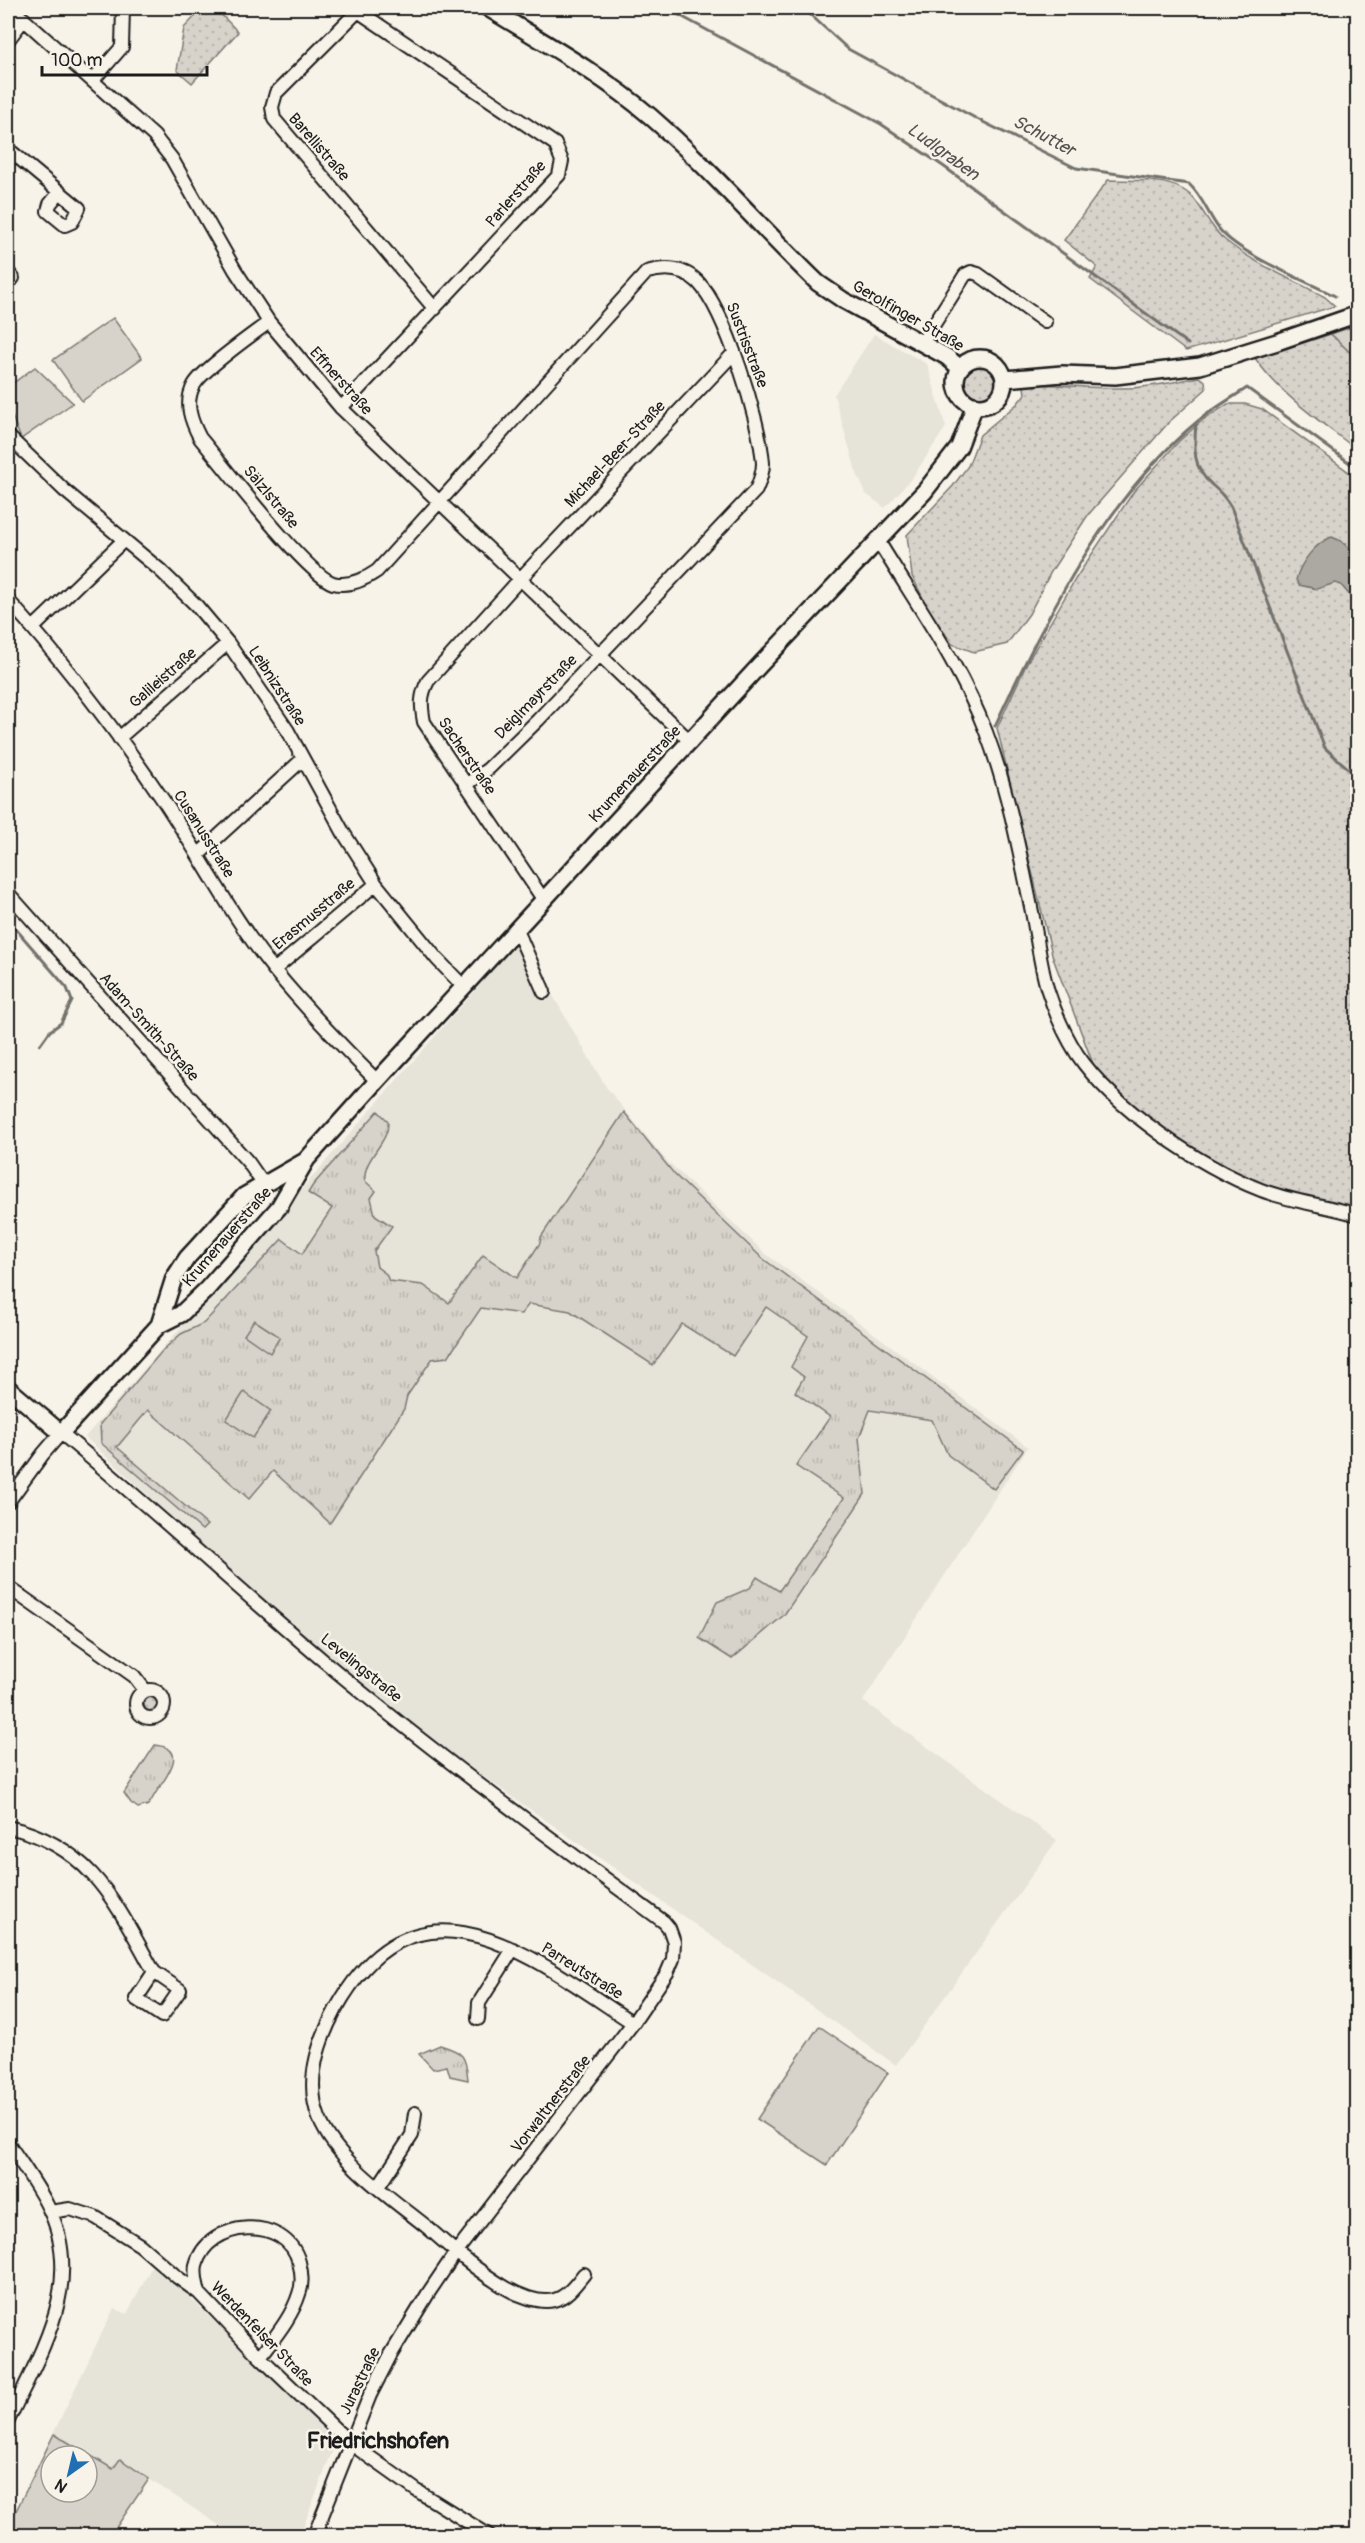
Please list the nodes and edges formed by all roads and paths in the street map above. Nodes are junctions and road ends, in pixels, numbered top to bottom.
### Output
1 (11, 8) edge
2 (123, 8) edge
3 (488, 8) edge
4 (359, 9) edge
5 (24, 19) junction
6 (8, 40) edge
7 (93, 80) junction
8 (8, 149) edge
9 (59, 193) dead end
10 (8, 272) edge
11 (8, 283) edge
12 (435, 309) junction
13 (1358, 314) edge
14 (269, 322) junction
15 (1045, 322) dead end
16 (922, 342) junction
17 (734, 353) junction
18 (960, 368) junction
19 (1005, 379) junction
20 (975, 405) junction
21 (342, 408) junction
22 (10, 444) edge
23 (438, 502) junction
24 (877, 539) junction
25 (124, 540) junction
26 (520, 579) junction
27 (8, 600) edge
28 (33, 628) junction
29 (228, 643) junction
30 (601, 655) junction
31 (119, 738) junction
32 (691, 742) junction
33 (303, 759) junction
34 (466, 785) junction
35 (198, 855) junction
36 (376, 884) junction
37 (8, 893) edge
38 (543, 899) junction
39 (516, 928) junction
40 (274, 970) junction
41 (464, 987) junction
42 (544, 992) dead end
43 (377, 1081) junction
44 (307, 1159) junction
45 (264, 1185) junction
46 (279, 1207) junction
47 (1358, 1215) edge
48 (171, 1286) junction
49 (193, 1302) junction
50 (159, 1325) junction
51 (8, 1388) edge
52 (61, 1433) junction
53 (8, 1502) edge
54 (8, 1587) edge
55 (145, 1690) dead end
56 (8, 1827) edge
57 (513, 1949) junction
58 (154, 1972) dead end
59 (667, 1973) joint
60 (478, 2019) dead end
61 (633, 2023) junction
62 (415, 2113) dead end
63 (8, 2143) edge
64 (378, 2187) junction
65 (50, 2212) junction
66 (456, 2252) junction
67 (584, 2274) dead end
68 (200, 2292) junction
69 (260, 2357) junction
70 (8, 2421) edge
71 (350, 2443) junction
72 (314, 2535) edge
73 (490, 2535) edge

1 - 5 street, Effnerstraße
2 - 7 street
3 - 16 street, Gerolfinger Straße
4 - 12 street, Barellistraße
4 - 12 street, Parlerstraße
5 - 6 street
5 - 7 street, Effnerstraße
7 - 14 street, Effnerstraße
8 - 9 street
10 - 11 street
12 - 21 street, Parlerstraße
13 - 19 street
14 - 21 street, Effnerstraße
14 - 23 street, Sälzlstraße
15 - 16 street
16 - 18 street, Gerolfinger Straße
17 - 23 street, Sustrisstraße
17 - 26 street, Michael-Beer-Straße
17 - 30 street, Sustrisstraße
18 - 19 street
18 - 20 street, Gerolfinger Straße
19 - 20 street
20 - 24 street, Krumenauerstraße
21 - 23 street, Effnerstraße
22 - 25 street, Leibnizstraße
23 - 26 street, Effnerstraße
24 - 32 street, Krumenauerstraße
24 - 47 street
25 - 28 street
25 - 29 street, Leibnizstraße
26 - 30 street, Effnerstraße
26 - 34 street, Sacherstraße
27 - 28 street, Cusanusstraße
28 - 31 street, Cusanusstraße
29 - 31 street, Galileistraße
29 - 33 street, Leibnizstraße
30 - 32 street, Effnerstraße
30 - 34 street, Deiglmayrstraße
31 - 35 street, Cusanusstraße
32 - 38 street, Krumenauerstraße
33 - 35 street
33 - 36 street, Leibnizstraße
34 - 38 street, Sacherstraße
35 - 40 street, Cusanusstraße
36 - 40 street, Erasmusstraße
36 - 41 street, Leibnizstraße
37 - 45 street, Adam-Smith-Straße
38 - 39 street, Krumenauerstraße
39 - 41 street, Krumenauerstraße
39 - 42 street
40 - 43 street, Cusanusstraße
41 - 43 street, Krumenauerstraße
43 - 44 street, Krumenauerstraße
44 - 45 street, Krumenauerstraße
44 - 46 street, Krumenauerstraße
45 - 46 street
45 - 48 street, Krumenauerstraße
46 - 49 street, Krumenauerstraße
48 - 49 street
48 - 50 street, Krumenauerstraße
49 - 50 street, Krumenauerstraße
50 - 52 street, Krumenauerstraße
51 - 52 street, Levelingstraße
52 - 53 street
52 - 59 street, Levelingstraße
54 - 55 street
56 - 58 street
57 - 60 street
57 - 61 street, Parreutstraße
57 - 64 street, Parreutstraße
59 - 61 street, Vorwaltnerstraße
61 - 66 street, Vorwaltnerstraße
62 - 64 street
63 - 65 street
64 - 66 street, Parreutstraße
65 - 68 street, Werdenfelser Straße
65 - 70 street
66 - 67 street, Parreutstraße
66 - 71 street, Jurastraße
68 - 69 street, Werdenfelser Straße
68 - 69 street
69 - 71 street, Werdenfelser Straße
71 - 72 street, Jurastraße
71 - 73 street, Werdenfelser Straße

